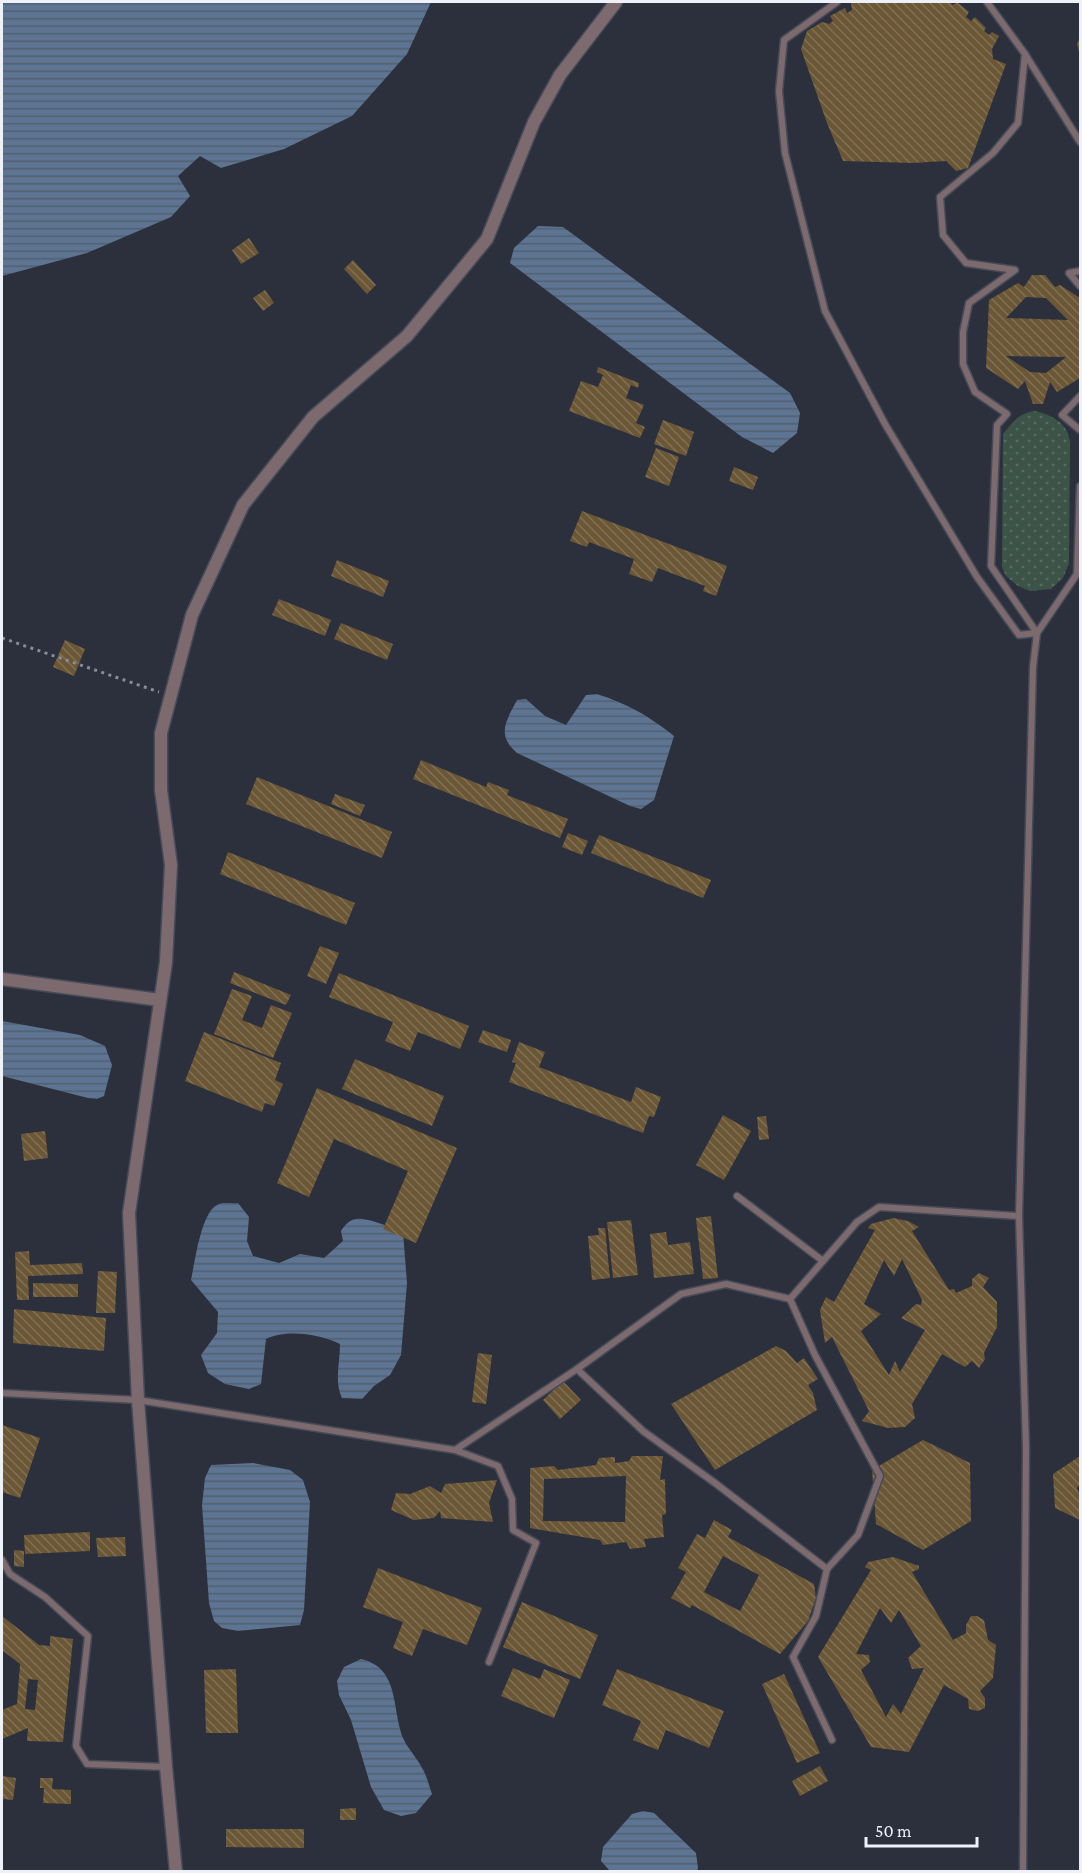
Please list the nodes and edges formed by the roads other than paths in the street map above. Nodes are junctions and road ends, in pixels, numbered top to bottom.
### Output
1 (616, 2) edge
2 (837, 2) edge
3 (987, 2) edge
4 (1025, 54) junction
5 (1080, 142) edge
6 (1080, 271) edge
7 (1080, 286) edge
8 (1080, 396) edge
9 (1080, 430) edge
10 (1080, 486) edge
11 (1037, 633) junction
12 (2, 979) edge
13 (160, 1000) junction
14 (737, 1196) dead end
15 (1019, 1216) junction
16 (823, 1261) junction
17 (790, 1299) junction
18 (577, 1369) junction
19 (2, 1393) edge
20 (138, 1400) junction
21 (454, 1450) junction
22 (2, 1560) edge
23 (827, 1569) junction
24 (489, 1662) dead end
25 (832, 1740) dead end
26 (166, 1767) junction
27 (176, 1872) edge
28 (1023, 1872) edge

1 - 13 street
2 - 11 lane
3 - 4 lane
4 - 5 lane
4 - 11 lane
6 - 7 lane
8 - 9 lane
10 - 11 lane
11 - 15 lane
12 - 13 street
13 - 20 street
14 - 16 lane
15 - 16 lane
15 - 28 lane
16 - 17 lane
17 - 18 lane
17 - 23 lane
18 - 21 lane
18 - 23 lane
19 - 20 lane
20 - 21 lane
20 - 26 street
21 - 24 lane
22 - 26 lane
23 - 25 lane
26 - 27 street

